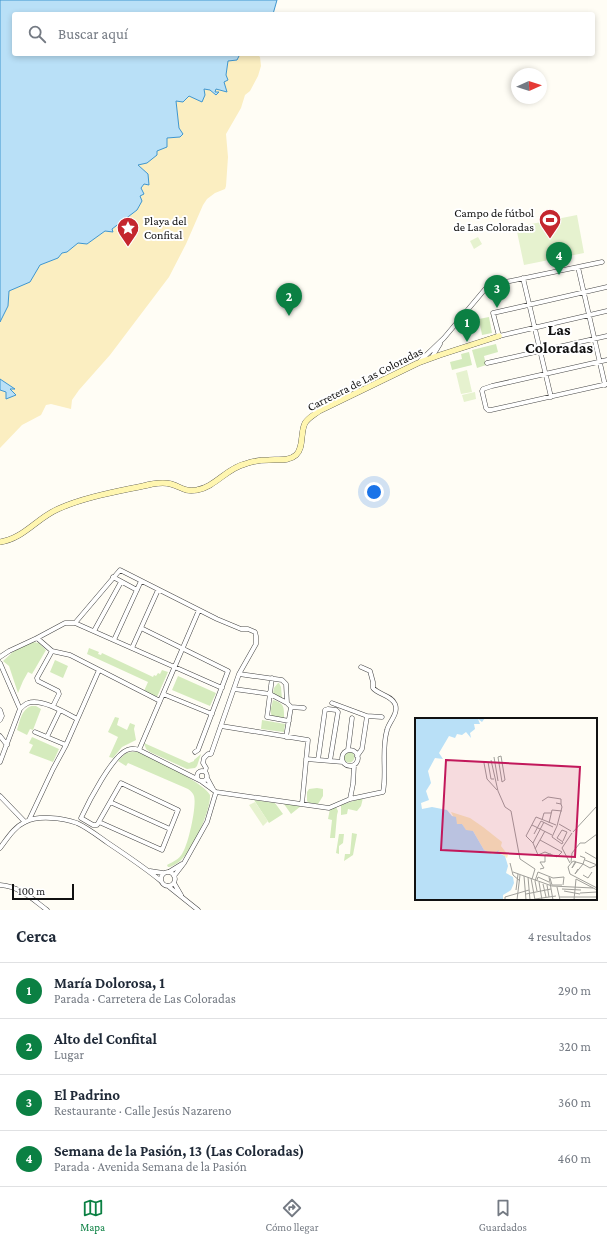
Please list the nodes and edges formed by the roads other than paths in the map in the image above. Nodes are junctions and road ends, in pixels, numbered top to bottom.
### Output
1 (602, 262) dead end
2 (578, 267) junction
3 (523, 278) junction
4 (607, 287) edge
5 (584, 293) junction
6 (529, 305) junction
7 (607, 311) edge
8 (589, 316) junction
9 (535, 328) junction
10 (499, 336) junction
11 (607, 336) edge
12 (444, 338) junction
13 (594, 339) junction
14 (540, 352) junction
15 (438, 353) junction
16 (607, 360) edge
17 (599, 361) junction
18 (418, 363) junction
19 (487, 363) dead end
20 (546, 374) junction
21 (606, 385) edge
22 (551, 397) junction
23 (0, 542) edge
24 (114, 577) junction
25 (141, 581) junction
26 (122, 582) junction
27 (137, 590) junction
28 (158, 590) junction
29 (199, 610) junction
30 (75, 623) junction
31 (141, 628) junction
32 (94, 631) junction
33 (37, 638) junction
34 (114, 640) junction
35 (132, 648) junction
36 (182, 648) junction
37 (52, 651) junction
38 (0, 658) edge
39 (0, 663) edge
40 (174, 667) junction
41 (361, 668) dead end
42 (99, 670) junction
43 (239, 674) junction
44 (272, 678) junction
45 (222, 688) junction
46 (234, 689) junction
47 (163, 694) junction
48 (270, 694) junction
49 (160, 701) junction
50 (287, 703) junction
51 (332, 704) dead end
52 (53, 706) junction
53 (291, 707) junction
54 (304, 708) dead end
55 (20, 709) junction
56 (0, 710) edge
57 (60, 710) junction
58 (212, 714) junction
59 (367, 716) junction
60 (382, 717) dead end
61 (352, 718) dead end
62 (77, 719) junction
63 (0, 720) edge
64 (289, 721) junction
65 (221, 726) junction
66 (35, 732) dead end
67 (0, 736) edge
68 (47, 737) junction
69 (286, 737) junction
70 (7, 745) junction
71 (66, 745) junction
72 (139, 750) junction
73 (348, 750) junction
74 (195, 752) dead end
75 (358, 756) junction
76 (306, 759) junction
77 (318, 760) junction
78 (330, 761) junction
79 (0, 762) edge
80 (343, 762) junction
81 (354, 764) junction
82 (205, 772) junction
83 (186, 773) junction
84 (198, 774) junction
85 (207, 778) junction
86 (200, 781) junction
87 (215, 792) junction
88 (0, 796) edge
89 (350, 799) junction
90 (110, 802) junction
91 (302, 804) junction
92 (27, 821) junction
93 (99, 822) junction
94 (170, 829) junction
95 (0, 848) edge
96 (184, 863) junction
97 (150, 871) junction
98 (169, 872) junction
99 (163, 873) junction
100 (174, 876) junction
101 (161, 881) junction
102 (174, 883) junction
103 (0, 885) edge
104 (167, 886) junction
105 (182, 897) junction
106 (47, 910) edge
107 (198, 910) edge

1 - 2 street
2 - 3 street
2 - 5 street
3 - 6 street
3 - 12 street
4 - 5 street
5 - 6 street
5 - 8 street
6 - 9 street
6 - 10 street
7 - 8 street
8 - 9 street
8 - 13 street
9 - 10 street
9 - 14 street
10 - 15 street, Carretera de Las Coloradas
11 - 13 street
12 - 15 street
12 - 18 street
13 - 14 street
13 - 17 street
14 - 19 street
14 - 20 street
15 - 18 street, Carretera de Las Coloradas
16 - 17 street
17 - 20 street
17 - 21 street
18 - 23 street, Carretera de Las Coloradas
20 - 22 street
20 - 22 street
21 - 22 street
24 - 25 street
24 - 26 street
24 - 30 street
25 - 27 street
25 - 28 street
26 - 27 street
26 - 32 street
27 - 34 street
28 - 29 street
28 - 31 street
29 - 36 street
29 - 43 street
30 - 32 street
30 - 33 street
31 - 35 street
31 - 36 street
32 - 34 street
33 - 37 street
33 - 38 street
34 - 35 street
35 - 40 street
36 - 40 street
36 - 45 street
37 - 42 street
37 - 52 street
39 - 55 street
40 - 45 street
40 - 47 street
41 - 89 street
42 - 49 street
42 - 62 street
43 - 44 street
43 - 46 street
44 - 48 street
44 - 50 street
45 - 58 street
46 - 48 street
46 - 65 street
47 - 49 street
47 - 58 street
48 - 50 street
48 - 64 street
49 - 72 street
50 - 53 street
51 - 59 street
52 - 55 street
52 - 57 street
53 - 54 street
53 - 64 street
55 - 70 street
56 - 63 street
57 - 62 street
57 - 68 street
58 - 74 street
59 - 60 street
59 - 75 street
61 - 73 street
62 - 71 street
64 - 69 street
65 - 69 street
65 - 82 street
66 - 68 street
67 - 70 street
68 - 71 street
69 - 76 street
70 - 79 street
71 - 92 street
72 - 83 street
72 - 93 street
73 - 75 street
73 - 80 street
75 - 81 street
76 - 77 street
76 - 91 street
77 - 78 street
77 - 78 street
78 - 80 street
80 - 81 street
81 - 89 street
82 - 84 street
82 - 85 street
83 - 84 street
83 - 86 street
84 - 86 street
85 - 86 street
85 - 87 street
86 - 87 street
87 - 91 street
87 - 96 street
88 - 92 street
89 - 91 street
90 - 93 street
90 - 94 street
90 - 94 street
92 - 95 street
92 - 97 street
93 - 94 street
96 - 98 street
96 - 100 street
97 - 99 street
97 - 101 street
98 - 99 street
98 - 100 street
99 - 101 street
100 - 102 street
101 - 104 street
102 - 104 street
102 - 105 street
103 - 106 street
104 - 105 street
105 - 107 street

